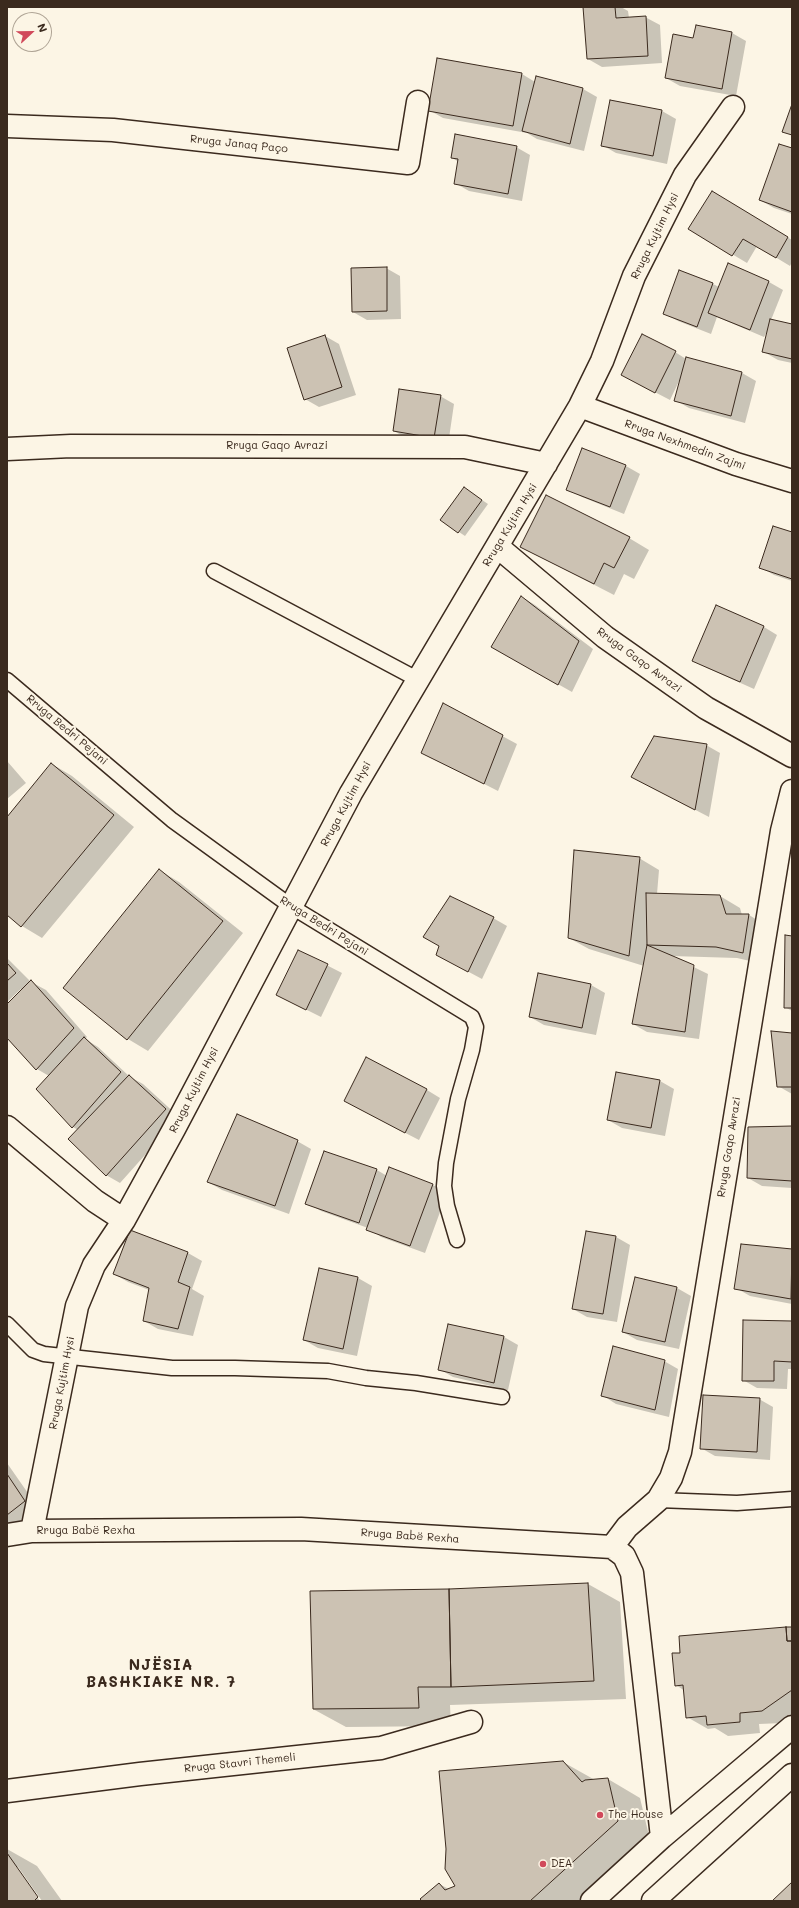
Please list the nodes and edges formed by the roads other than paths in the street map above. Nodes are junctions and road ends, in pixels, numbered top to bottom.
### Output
1 (418, 102) dead end
2 (733, 107) dead end
3 (7, 126) edge
4 (580, 406) junction
5 (7, 449) edge
6 (546, 464) junction
7 (792, 481) edge
8 (498, 547) junction
9 (214, 571) dead end
10 (417, 679) junction
11 (7, 680) edge
12 (792, 756) edge
13 (792, 791) edge
14 (292, 907) junction
15 (7, 1127) edge
16 (124, 1220) junction
17 (457, 1240) dead end
18 (7, 1324) edge
19 (68, 1357) junction
20 (502, 1397) dead end
21 (792, 1499) edge
22 (658, 1500) junction
23 (32, 1531) junction
24 (7, 1535) edge
25 (612, 1547) junction
26 (471, 1722) dead end
27 (792, 1726) edge
28 (792, 1775) edge
29 (7, 1791) edge
30 (662, 1837) junction
31 (592, 1901) edge
32 (653, 1901) edge

1 - 3 street, Rruga Janaq Paço
2 - 4 street, Rruga Kujtim Hysi
4 - 6 street, Rruga Kujtim Hysi
4 - 7 street, Rruga Nexhmedin Zajmi
5 - 6 street, Rruga Gaqo Avrazi
6 - 8 street, Rruga Kujtim Hysi
8 - 10 street, Rruga Kujtim Hysi
8 - 12 street, Rruga Gaqo Avrazi
9 - 10 lane
10 - 14 street, Rruga Kujtim Hysi
11 - 14 lane, Rruga Bedri Pejani
13 - 22 street, Rruga Gaqo Avrazi
14 - 16 street, Rruga Kujtim Hysi
14 - 17 lane, Rruga Bedri Pejani
15 - 16 street
16 - 19 street, Rruga Kujtim Hysi
18 - 19 lane
19 - 20 lane
19 - 23 street, Rruga Kujtim Hysi
21 - 22 lane
22 - 25 street
23 - 24 street, Rruga Babë Rexha
23 - 25 street, Rruga Babë Rexha
25 - 30 street
26 - 29 street, Rruga Stavri Themeli
27 - 30 street
28 - 32 street
30 - 31 street

